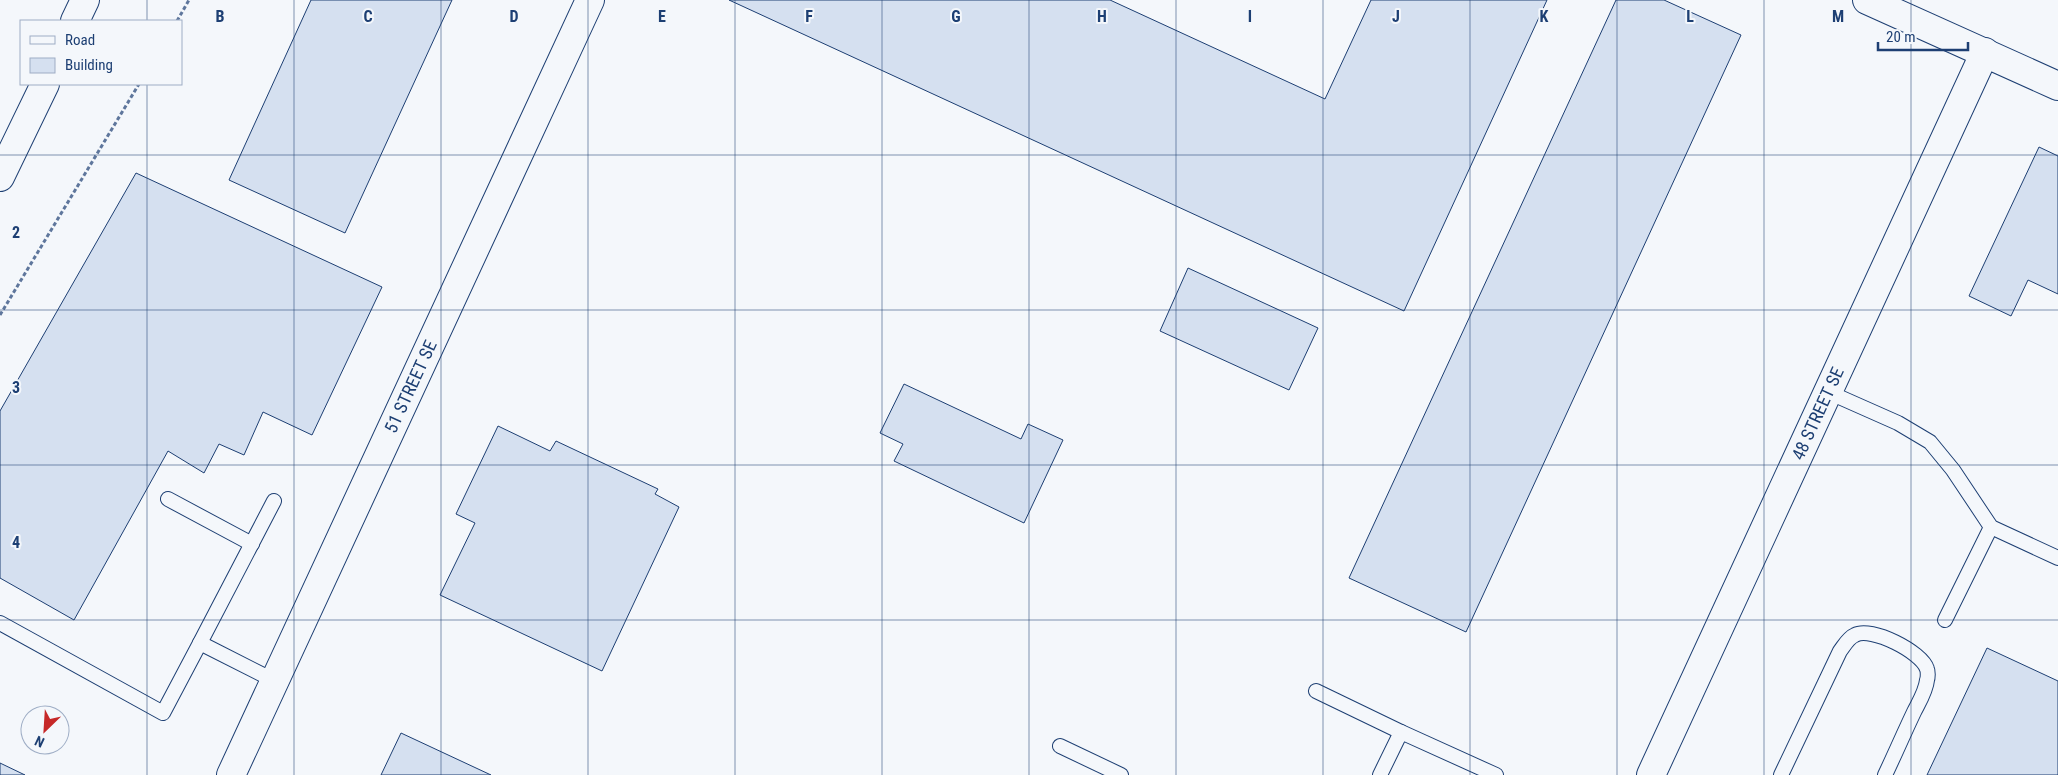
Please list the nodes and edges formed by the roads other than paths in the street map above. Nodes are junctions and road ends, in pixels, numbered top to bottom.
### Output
1 (85, 0) edge
2 (590, 0) edge
3 (1867, 0) edge
4 (75, 20) edge
5 (1985, 52) junction
6 (45, 85) edge
7 (2058, 86) edge
8 (0, 177) edge
9 (1828, 392) junction
10 (168, 499) dead end
11 (274, 501) dead end
12 (1991, 527) junction
13 (252, 544) junction
14 (2058, 558) edge
15 (1945, 620) dead end
16 (0, 623) edge
17 (200, 643) junction
18 (274, 681) junction
19 (1316, 691) dead end
20 (1401, 732) junction
21 (1060, 746) dead end
22 (231, 775) edge
23 (1120, 775) edge
24 (1380, 775) edge
25 (1496, 775) edge
26 (1651, 775) edge
27 (1781, 775) edge
28 (1885, 775) edge

1 - 4 street
2 - 18 street, 51 STREET SE
3 - 5 street
5 - 7 street
5 - 9 street, 48 STREET SE
6 - 8 street
9 - 12 lane
9 - 26 street, 48 STREET SE
10 - 13 lane
11 - 13 lane
12 - 14 lane
12 - 15 lane
13 - 17 lane
16 - 17 lane
17 - 18 lane
18 - 22 street, 51 STREET SE
19 - 20 lane
20 - 24 lane
20 - 25 lane
21 - 23 lane
27 - 28 lane

